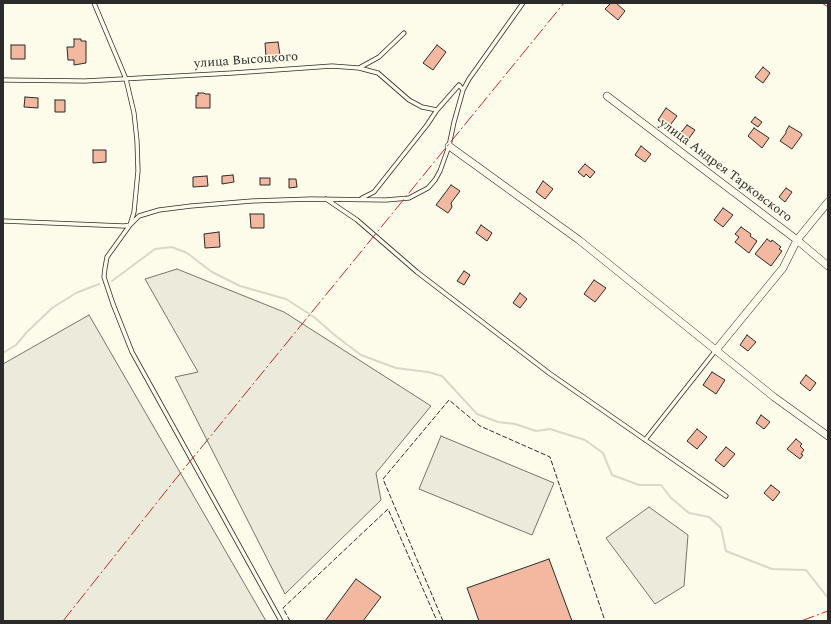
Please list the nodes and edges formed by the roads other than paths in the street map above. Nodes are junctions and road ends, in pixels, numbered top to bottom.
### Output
1 (94, 3) edge
2 (523, 3) edge
3 (404, 33) dead end
4 (359, 68) junction
5 (126, 79) junction
6 (3, 80) edge
7 (463, 90) junction
8 (607, 96) dead end
9 (437, 110) junction
10 (449, 146) junction
11 (326, 199) junction
12 (359, 199) junction
13 (828, 202) edge
14 (3, 221) edge
15 (130, 225) junction
16 (797, 240) junction
17 (828, 266) edge
18 (716, 350) junction
19 (828, 436) edge
20 (645, 440) junction
21 (726, 496) dead end
22 (281, 621) edge

1 - 5 lane
2 - 7 lane
3 - 4 lane
4 - 5 lane, улица Высоцкого
4 - 9 lane, улица Высоцкого
5 - 6 lane, улица Высоцкого
5 - 15 lane
7 - 9 lane
7 - 10 lane
8 - 16 street, улица Андрея Тарковского
9 - 12 lane
10 - 12 lane
10 - 18 street
11 - 12 lane
11 - 15 lane
11 - 20 lane
13 - 16 street
14 - 15 lane
15 - 22 lane
16 - 17 street, улица Андрея Тарковского
16 - 18 street
18 - 19 street
18 - 20 lane
20 - 21 lane

